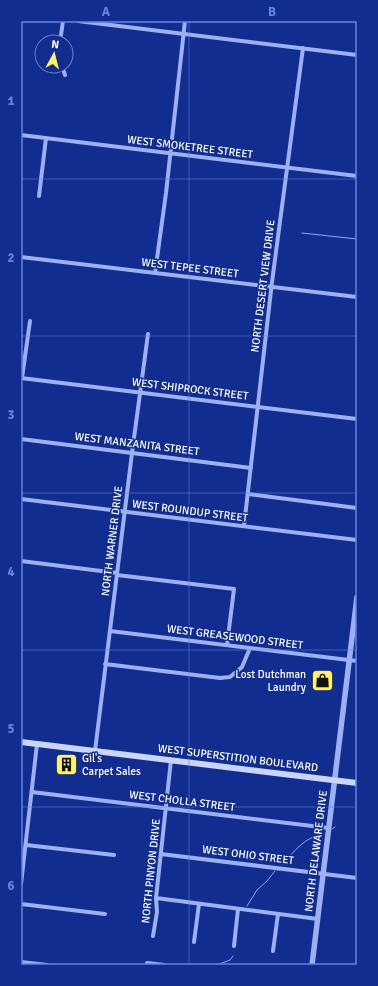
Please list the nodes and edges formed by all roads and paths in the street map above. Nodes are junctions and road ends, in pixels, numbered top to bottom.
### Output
1 (63, 21) edge
2 (78, 21) edge
3 (185, 21) edge
4 (61, 34) edge
5 (184, 34) junction
6 (303, 48) junction
7 (357, 55) edge
8 (21, 135) edge
9 (46, 138) junction
10 (170, 153) junction
11 (287, 168) junction
12 (357, 176) edge
13 (39, 196) dead end
14 (21, 256) edge
15 (155, 273) junction
16 (272, 287) junction
17 (357, 297) edge
18 (30, 321) dead end
19 (148, 334) dead end
20 (22, 378) edge
21 (140, 392) junction
22 (259, 406) junction
23 (357, 419) edge
24 (21, 439) edge
25 (132, 453) junction
26 (251, 468) junction
27 (248, 494) junction
28 (21, 499) edge
29 (357, 508) edge
30 (124, 512) junction
31 (244, 526) junction
32 (357, 540) edge
33 (21, 561) edge
34 (117, 574) junction
35 (357, 596) edge
36 (110, 631) junction
37 (228, 645) junction
38 (250, 648) junction
39 (349, 660) junction
40 (357, 661) edge
41 (105, 664) junction
42 (21, 742) edge
43 (37, 744) junction
44 (95, 751) junction
45 (171, 760) junction
46 (334, 780) junction
47 (357, 783) edge
48 (32, 792) junction
49 (166, 808) junction
50 (329, 828) junction
51 (26, 845) junction
52 (161, 854) junction
53 (114, 855) dead end
54 (323, 874) junction
55 (357, 878) edge
56 (21, 884) edge
57 (156, 898) junction
58 (21, 904) edge
59 (199, 904) junction
60 (238, 909) junction
61 (105, 914) dead end
62 (278, 914) junction
63 (318, 919) junction
64 (153, 936) dead end
65 (194, 942) dead end
66 (234, 946) dead end
67 (273, 951) dead end
68 (21, 962) edge
69 (147, 964) edge
70 (48, 965) edge
71 (164, 965) edge
72 (312, 965) edge

1 - 4 street
2 - 5 street
3 - 5 street
5 - 6 street
5 - 10 street
6 - 7 street
6 - 11 street, NORTH DESERT VIEW DRIVE
8 - 9 street, WEST SMOKETREE STREET
9 - 10 street, WEST SMOKETREE STREET
9 - 13 street
10 - 11 street, WEST SMOKETREE STREET
10 - 15 street
11 - 12 street, WEST SMOKETREE STREET
11 - 16 street, NORTH DESERT VIEW DRIVE
14 - 15 street, WEST TEPEE STREET
15 - 16 street, WEST TEPEE STREET
16 - 17 street, WEST TEPEE STREET
16 - 22 street, NORTH DESERT VIEW DRIVE
18 - 20 street
19 - 21 street, NORTH WARNER DRIVE
20 - 21 street, WEST SHIPROCK STREET
21 - 22 street, WEST SHIPROCK STREET
21 - 25 street, NORTH WARNER DRIVE
22 - 23 street, WEST SHIPROCK STREET
22 - 26 street, NORTH DESERT VIEW DRIVE
24 - 25 street, WEST MANZANITA STREET
25 - 26 street, WEST MANZANITA STREET
25 - 30 street, NORTH WARNER DRIVE
26 - 27 street, NORTH DESERT VIEW DRIVE
27 - 29 street
27 - 31 street, NORTH DESERT VIEW DRIVE
28 - 30 street, WEST ROUNDUP STREET
30 - 31 street, WEST ROUNDUP STREET
30 - 34 street, NORTH WARNER DRIVE
31 - 32 street, WEST ROUNDUP STREET
33 - 34 street
34 - 36 street, NORTH WARNER DRIVE
34 - 37 street
35 - 39 street, NORTH DELAWARE DRIVE
36 - 37 street, WEST GREASEWOOD STREET
36 - 41 street, NORTH WARNER DRIVE
37 - 38 street, WEST GREASEWOOD STREET
38 - 39 street, WEST GREASEWOOD STREET
38 - 41 street
39 - 40 street, WEST GREASEWOOD STREET
39 - 46 street, NORTH DELAWARE DRIVE
41 - 44 street, NORTH WARNER DRIVE
42 - 43 main road, WEST SUPERSTITION BOULEVARD
43 - 44 main road, WEST SUPERSTITION BOULEVARD
43 - 48 street
44 - 45 main road, WEST SUPERSTITION BOULEVARD
45 - 46 main road, WEST SUPERSTITION BOULEVARD
45 - 49 street, NORTH PINYON DRIVE
46 - 47 main road, WEST SUPERSTITION BOULEVARD
46 - 50 street, NORTH DELAWARE DRIVE
48 - 49 street, WEST CHOLLA STREET
48 - 51 street
49 - 50 street, WEST CHOLLA STREET
49 - 52 street, NORTH PINYON DRIVE
50 - 54 street, NORTH DELAWARE DRIVE
51 - 53 street
51 - 56 street
52 - 54 street, WEST OHIO STREET
52 - 57 street, NORTH PINYON DRIVE
54 - 55 street, WEST OHIO STREET
54 - 63 street, NORTH DELAWARE DRIVE
57 - 59 street
57 - 64 street, NORTH PINYON DRIVE
58 - 61 street
59 - 60 street
59 - 65 street
60 - 62 street
60 - 66 street
62 - 63 street
62 - 67 street
63 - 72 street, NORTH DELAWARE DRIVE
68 - 70 street
69 - 71 street

